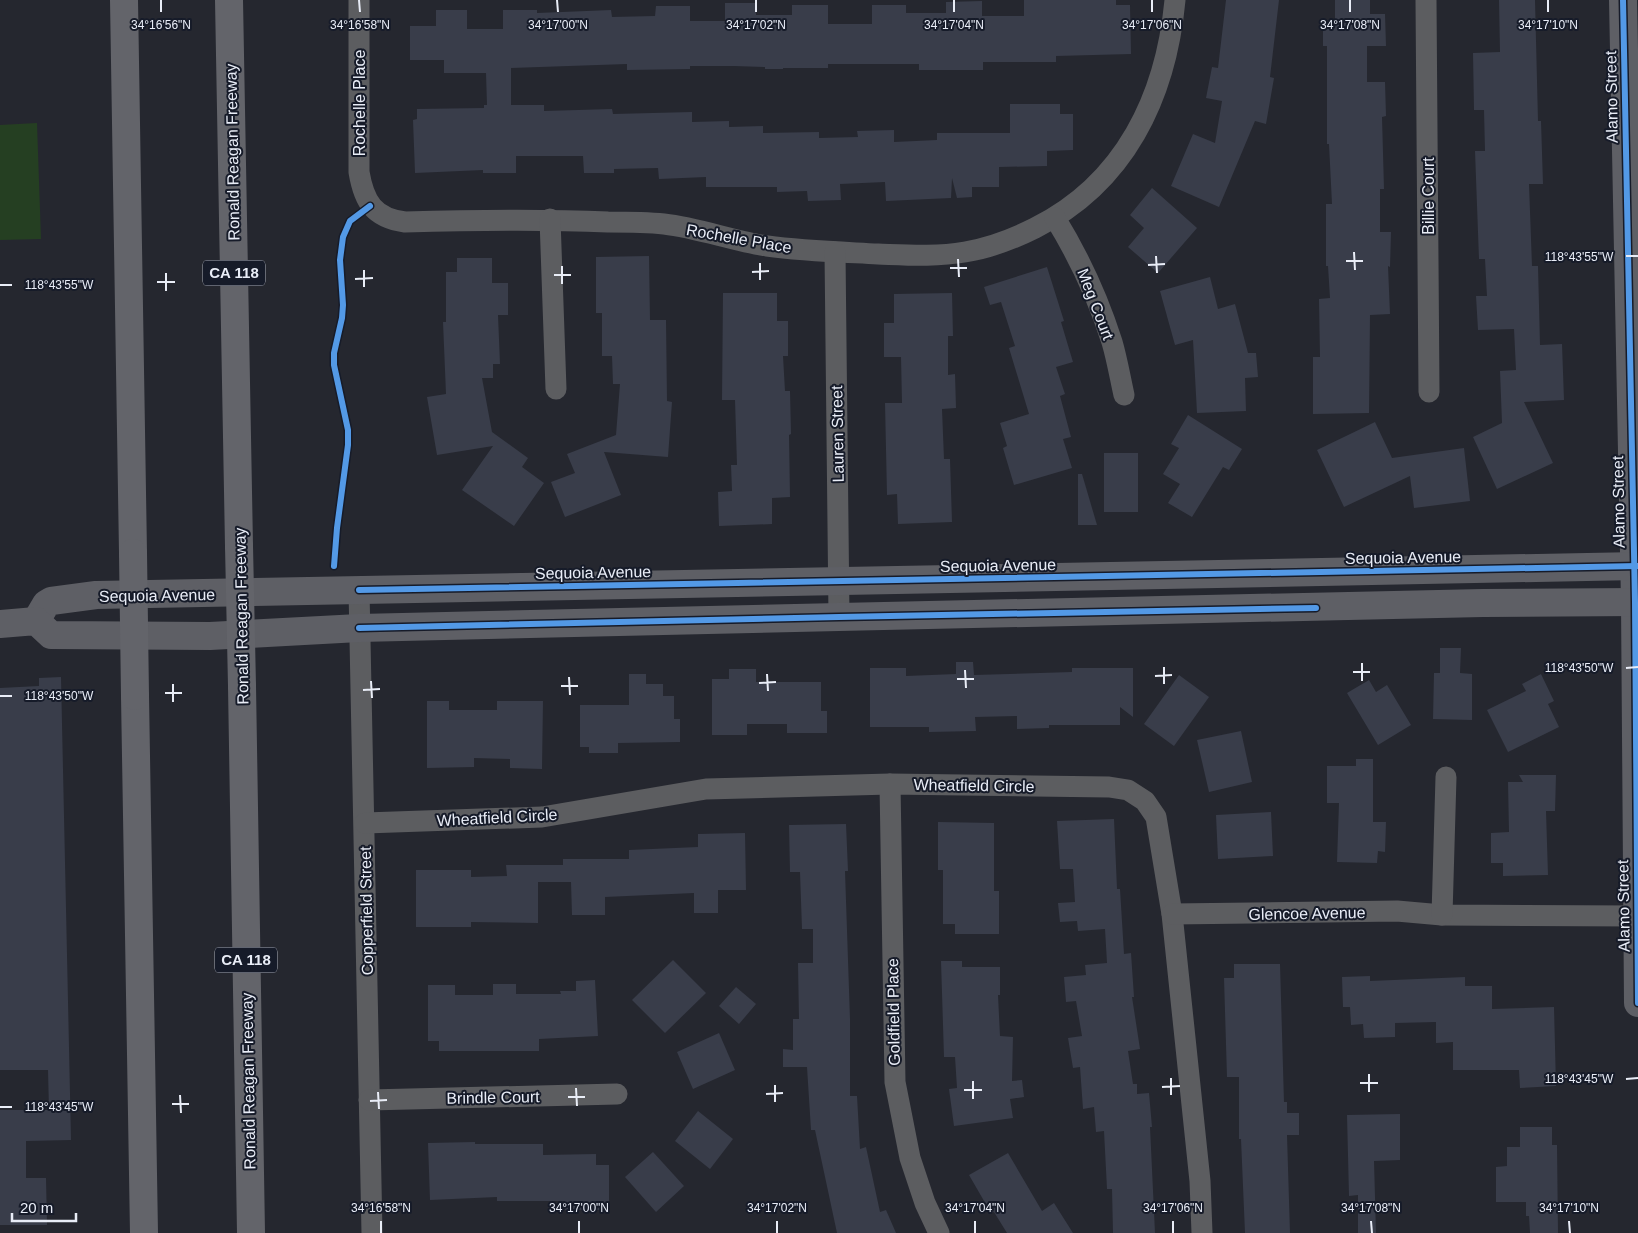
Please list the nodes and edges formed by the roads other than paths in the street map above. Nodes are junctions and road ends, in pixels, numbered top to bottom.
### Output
1 (124, 0) edge
2 (229, 0) edge
3 (359, 0) edge
4 (1176, 0) edge
5 (1426, 0) edge
6 (1623, 0) edge
7 (1055, 218) junction
8 (550, 219) junction
9 (835, 252) junction
10 (556, 389) dead end
11 (1429, 392) dead end
12 (1124, 395) dead end
13 (1636, 566) edge
14 (839, 582) junction
15 (359, 590) junction
16 (1636, 602) edge
17 (839, 617) junction
18 (36, 620) junction
19 (0, 624) edge
20 (359, 628) junction
21 (1446, 777) dead end
22 (890, 784) junction
23 (364, 824) junction
24 (1172, 914) junction
25 (1442, 915) junction
26 (1636, 916) junction
27 (1638, 1003) edge
28 (617, 1094) dead end
29 (369, 1100) junction
30 (144, 1233) edge
31 (251, 1233) edge
32 (372, 1233) edge
33 (939, 1233) edge
34 (1202, 1233) edge

1 - 30 highway, bridge
2 - 31 highway, Ronald Reagan Freeway / CA 118, bridge
3 - 8 street, Rochelle Place
4 - 7 street, Rochelle Place
5 - 11 street, Billie Court
6 - 13 main road, Alamo Street
7 - 9 street, Rochelle Place
7 - 12 street, Meg Court
8 - 9 street, Rochelle Place
8 - 10 street
9 - 14 street, Lauren Street
13 - 14 main road, Sequoia Avenue
13 - 16 main road, Alamo Street
14 - 15 main road, Sequoia Avenue
14 - 17 street, Lauren Street
15 - 18 main road, Sequoia Avenue
15 - 20 street, Copperfield Street
16 - 17 main road
16 - 26 main road, Alamo Street
17 - 20 main road
18 - 19 main road
18 - 20 main road
20 - 23 street, Copperfield Street
21 - 25 street
22 - 23 street, Wheatfield Circle
22 - 24 street, Wheatfield Circle
22 - 33 street, Goldfield Place
23 - 29 street, Copperfield Street
24 - 25 street, Glencoe Avenue
24 - 34 street, Wheatfield Circle
25 - 26 street, Glencoe Avenue
26 - 27 main road, Alamo Street
28 - 29 street, Brindle Court
29 - 32 street, Copperfield Street

